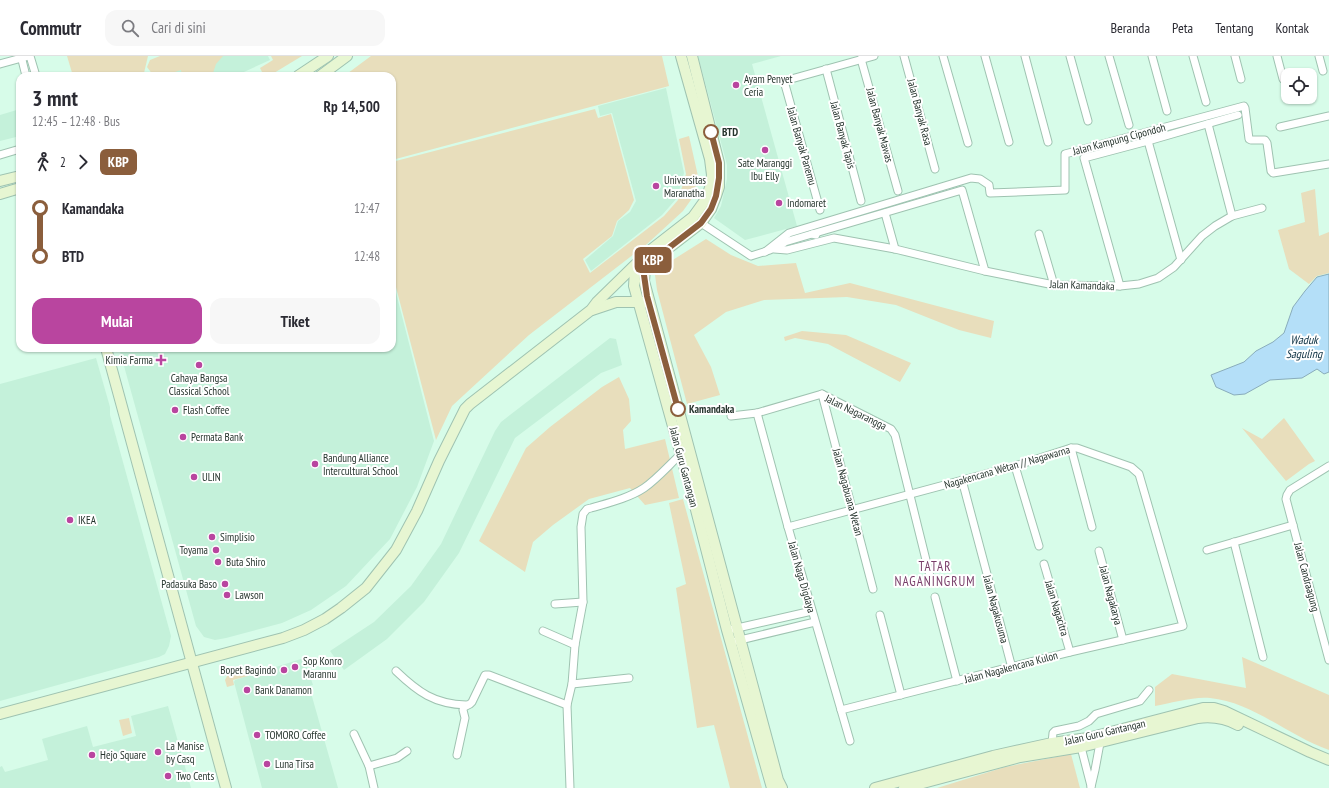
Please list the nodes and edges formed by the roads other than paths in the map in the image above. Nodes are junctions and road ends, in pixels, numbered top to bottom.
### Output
1 (29, 56) edge
2 (328, 56) edge
3 (347, 56) edge
4 (681, 56) edge
5 (692, 56) edge
6 (874, 56) edge
7 (904, 56) edge
8 (943, 56) edge
9 (985, 56) edge
10 (1025, 56) edge
11 (1070, 56) edge
12 (1110, 56) edge
13 (1152, 56) edge
14 (1193, 56) edge
15 (1235, 56) edge
16 (1277, 56) edge
17 (1319, 56) edge
18 (21, 57) edge
19 (862, 59) junction
20 (0, 64) edge
21 (826, 69) junction
22 (1281, 71) edge
23 (1323, 71) dead end
24 (25, 72) edge
25 (35, 72) edge
26 (304, 72) edge
27 (325, 72) edge
28 (1241, 79) dead end
29 (1206, 102) dead end
30 (1167, 112) dead end
31 (1238, 115) dead end
32 (1329, 116) edge
33 (1088, 121) dead end
34 (1208, 124) junction
35 (1129, 126) dead end
36 (1280, 127) dead end
37 (1148, 141) junction
38 (1009, 142) dead end
39 (1048, 142) dead end
40 (968, 143) dead end
41 (16, 150) edge
42 (0, 155) edge
43 (1329, 164) edge
44 (935, 169) dead end
45 (16, 177) edge
46 (0, 181) edge
47 (16, 189) edge
48 (898, 191) dead end
49 (0, 194) edge
50 (861, 201) dead end
51 (1262, 208) dead end
52 (820, 210) dead end
53 (885, 213) junction
54 (1232, 216) junction
55 (697, 220) junction
56 (812, 234) junction
57 (1039, 234) dead end
58 (834, 238) junction
59 (774, 249) junction
60 (895, 249) junction
61 (765, 252) junction
62 (1181, 260) junction
63 (638, 262) junction
64 (985, 271) junction
65 (1054, 286) junction
66 (1120, 286) junction
67 (644, 302) junction
68 (591, 310) junction
69 (107, 352) edge
70 (822, 394) junction
71 (757, 413) junction
72 (732, 416) dead end
73 (1071, 448) junction
74 (681, 454) junction
75 (1015, 466) junction
76 (1329, 466) edge
77 (962, 480) junction
78 (909, 494) junction
79 (852, 510) junction
80 (1293, 525) junction
81 (788, 527) junction
82 (1092, 527) dead end
83 (1234, 542) junction
84 (1039, 546) dead end
85 (1207, 550) dead end
86 (1099, 551) dead end
87 (1044, 564) dead end
88 (930, 576) dead end
89 (873, 589) dead end
90 (935, 596) dead end
91 (584, 602) junction
92 (555, 604) dead end
93 (812, 611) junction
94 (880, 615) dead end
95 (816, 622) junction
96 (1182, 626) joint
97 (732, 629) junction
98 (543, 630) dead end
99 (1123, 640) junction
100 (736, 641) junction
101 (575, 645) junction
102 (1070, 652) junction
103 (1263, 657) dead end
104 (1329, 660) edge
105 (192, 663) junction
106 (1012, 668) junction
107 (396, 671) dead end
108 (629, 678) dead end
109 (956, 681) junction
110 (572, 684) junction
111 (1149, 690) dead end
112 (901, 695) junction
113 (466, 705) junction
114 (567, 705) junction
115 (841, 710) junction
116 (0, 714) edge
117 (354, 734) dead end
118 (850, 741) dead end
119 (1052, 743) junction
120 (1100, 743) junction
121 (1081, 747) junction
122 (406, 751) dead end
123 (456, 755) dead end
124 (1329, 760) edge
125 (369, 766) junction
126 (1329, 767) edge
127 (779, 787) edge
128 (226, 788) edge
129 (374, 788) edge
130 (570, 788) edge
131 (875, 788) edge
132 (904, 788) edge
133 (1091, 788) edge

1 - 18 street
1 - 25 street
2 - 26 street
3 - 27 street
4 - 55 street, Jalan Guru Gantangan
5 - 55 street, Jalan Guru Gantangan
6 - 19 street
7 - 44 street, Jalan Banyak Rasa
8 - 40 street
9 - 38 street
10 - 39 street
11 - 33 street
12 - 35 street
13 - 30 street
14 - 29 street
15 - 28 street
16 - 22 street
17 - 23 street
18 - 20 street
18 - 24 street
19 - 21 street
19 - 48 street, Jalan Banyak Mawas
21 - 50 street, Jalan Banyak Tapis
21 - 52 street, Jalan Banyak Panemu
31 - 34 street
32 - 36 street
34 - 37 street
34 - 54 street
37 - 62 street
37 - 66 street
41 - 42 street
43 - 61 street, Jalan Kampung Cipondoh
45 - 46 street
47 - 49 street
51 - 54 street, Jalan Kamandaka
53 - 56 street
53 - 60 street
53 - 64 street
54 - 62 street, Jalan Kamandaka
55 - 61 street, Jalan Kamandaka
55 - 63 street, Jalan Guru Gantangan
55 - 67 street, Jalan Guru Gantangan
56 - 58 street, Jalan Kamandaka
56 - 59 street, Jalan Kamandaka
57 - 65 street
58 - 59 street, Jalan Kamandaka
58 - 60 street, Jalan Kamandaka
59 - 61 street, Jalan Kamandaka
60 - 64 street, Jalan Kamandaka
62 - 66 street, Jalan Kamandaka
63 - 67 street, Jalan Guru Gantangan
63 - 68 street
64 - 65 street, Jalan Kamandaka
65 - 66 street, Jalan Kamandaka
67 - 68 street
67 - 74 street, Jalan Guru Gantangan
67 - 97 street, Jalan Guru Gantangan
68 - 105 street
69 - 105 street
70 - 71 street, Jalan Nagarangga
70 - 78 street, Jalan Nagarangga
70 - 79 street, Jalan Nagabuana Wetan
71 - 72 street, Jalan Nagarangga
71 - 81 street, Jalan Naga Digdaya
73 - 75 street, Nagakencana Wétan // Nagawarna
73 - 82 street
73 - 96 street, Nagakencana Wétan // Nagawarna
74 - 91 street
74 - 97 street, Jalan Guru Gantangan
75 - 77 street, Nagakencana Wétan // Nagawarna
75 - 84 street
76 - 80 street, Jalan Candraagung
77 - 78 street, Nagakencana Wétan // Nagawarna
77 - 106 street, Jalan Nagakusuma
78 - 79 street, Nagakencana Wétan // Nagawarna
78 - 88 street, Jalan Nagarangga
79 - 81 street, Nagakencana Wétan // Nagawarna
79 - 89 street, Jalan Nagabuana Wetan
80 - 83 street
80 - 104 street, Jalan Candraagung
81 - 93 street, Jalan Naga Digdaya
83 - 85 street
83 - 103 street
86 - 99 street, Jalan Nagakarya
87 - 102 street, Jalan Nagacitra
90 - 109 street
91 - 92 street
91 - 101 street
93 - 95 street, Jalan Naga Digdaya
93 - 97 street
94 - 112 street
95 - 100 street
95 - 115 street, Jalan Naga Digdaya
96 - 99 street, Jalan Nagakencana Kulon
97 - 100 street, Jalan Guru Gantangan
98 - 101 street
99 - 102 street, Jalan Nagakencana Kulon
100 - 127 street, Jalan Guru Gantangan
101 - 110 street
102 - 106 street, Jalan Nagakencana Kulon
105 - 116 street
105 - 128 street
106 - 109 street, Jalan Nagakencana Kulon
107 - 113 street
108 - 110 street
109 - 112 street, Jalan Nagakencana Kulon
110 - 114 street
111 - 119 street
112 - 115 street, Jalan Nagakencana Kulon
113 - 114 street
113 - 123 street
114 - 130 street
115 - 118 street, Jalan Naga Digdaya
117 - 125 street
119 - 124 street, Jalan Guru Gantangan
119 - 131 street, Jalan Guru Gantangan
120 - 121 street, Jalan Guru Gantangan
120 - 126 street, Jalan Guru Gantangan
120 - 133 street
121 - 132 street, Jalan Guru Gantangan
121 - 133 street
122 - 125 street
125 - 129 street

